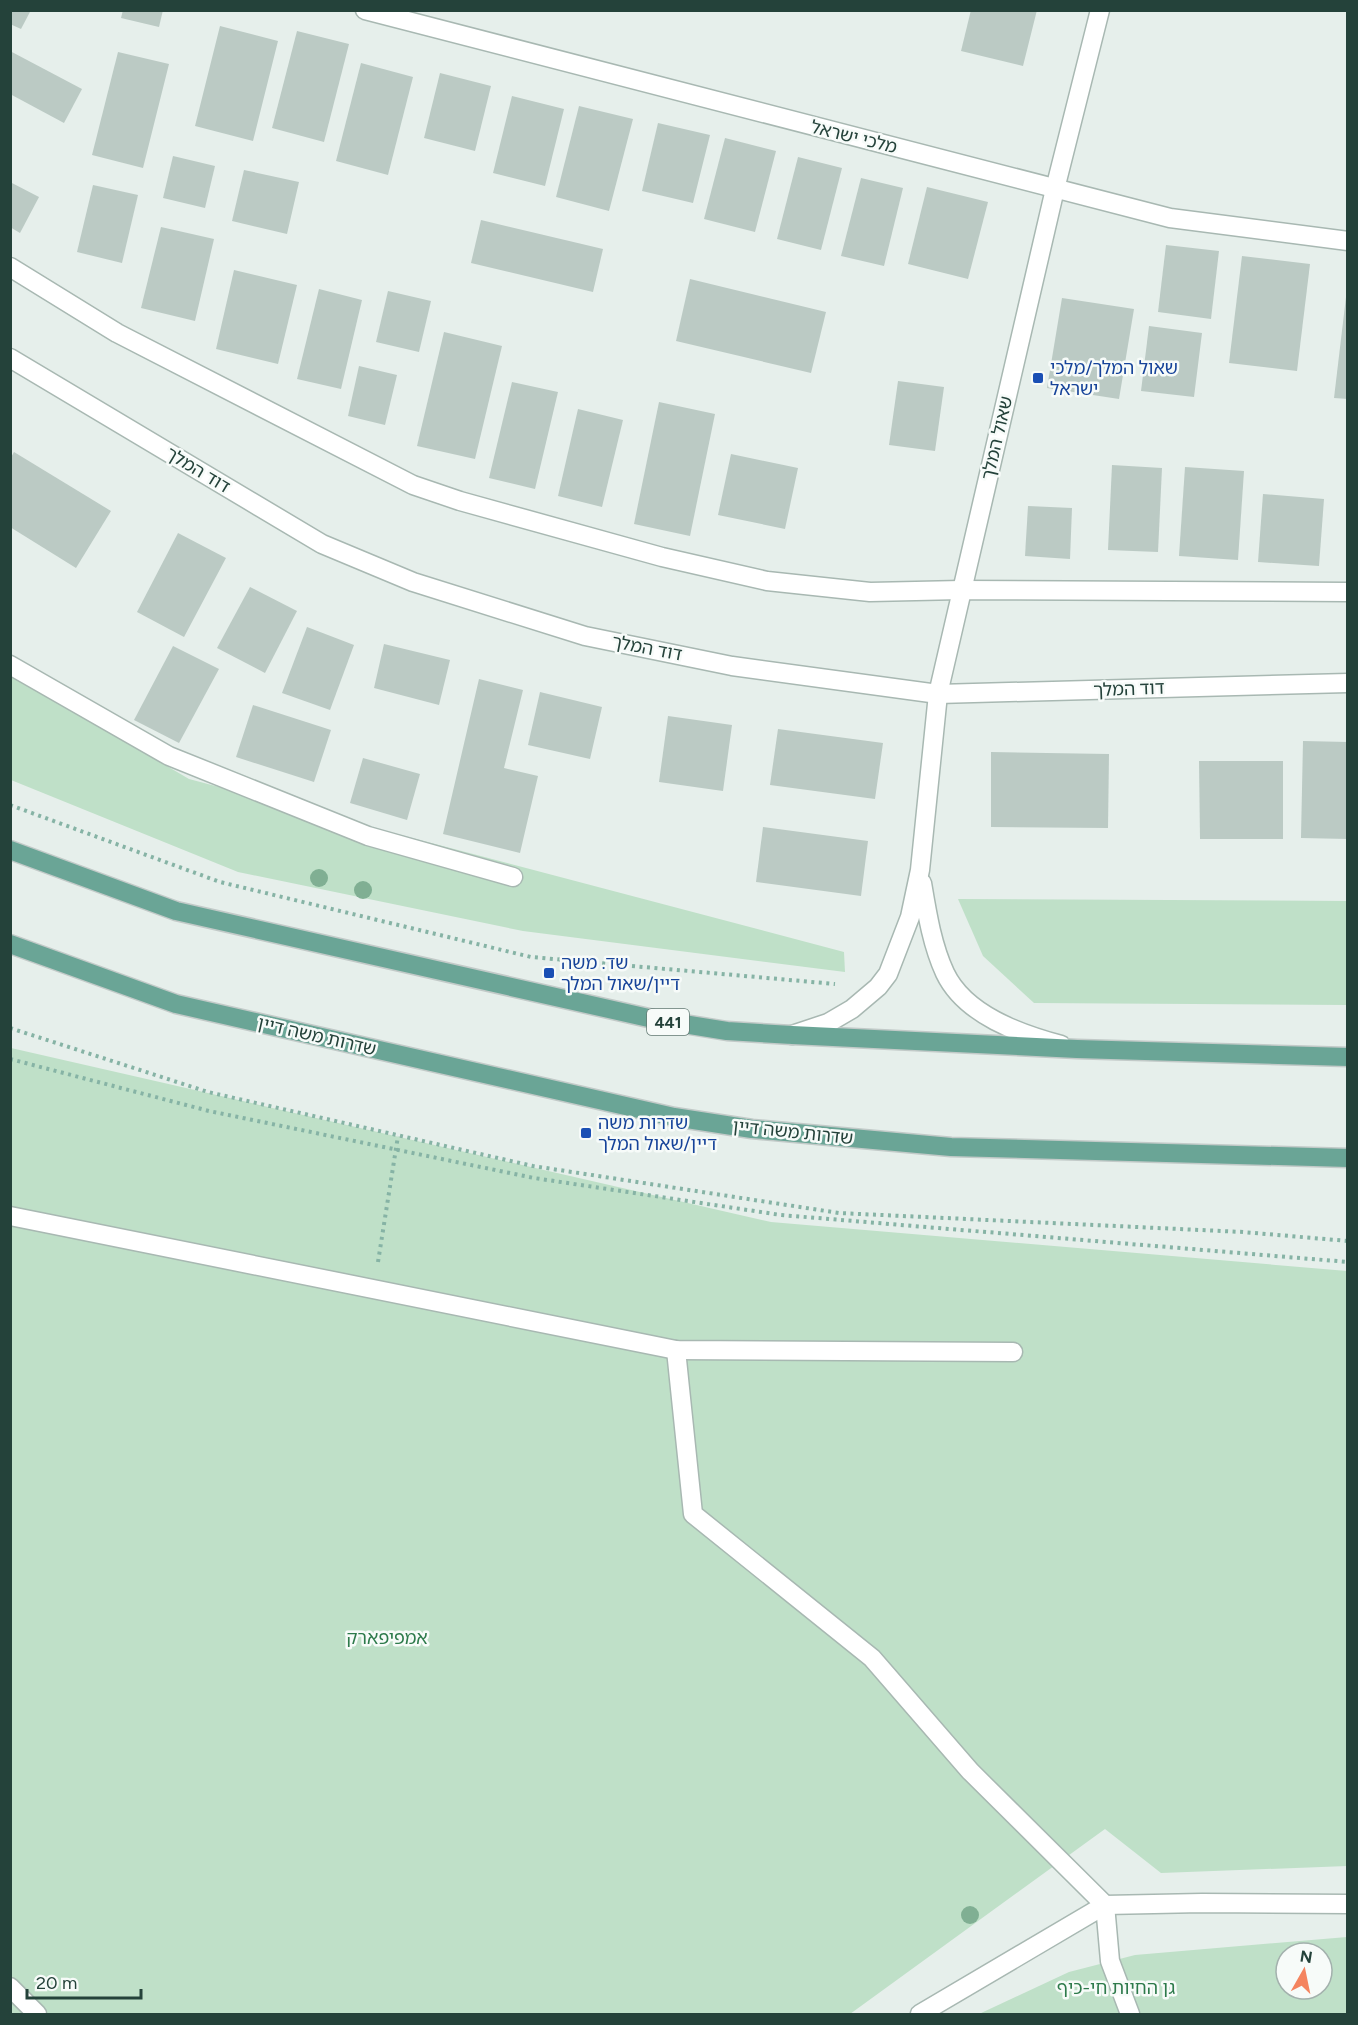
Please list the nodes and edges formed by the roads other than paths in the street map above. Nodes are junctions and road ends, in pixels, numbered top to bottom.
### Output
1 (365, 10) edge
2 (1100, 10) edge
3 (1055, 189) junction
4 (1347, 241) edge
5 (10, 267) edge
6 (10, 358) edge
7 (961, 590) junction
8 (1347, 592) edge
9 (10, 665) edge
10 (1347, 683) edge
11 (938, 694) junction
12 (10, 850) edge
13 (920, 870) junction
14 (513, 877) dead end
15 (10, 944) edge
16 (792, 1035) junction
17 (1077, 1049) junction
18 (1347, 1057) edge
19 (1347, 1158) edge
20 (10, 1216) edge
21 (676, 1350) junction
22 (1013, 1352) dead end
23 (1347, 1904) edge
24 (1105, 1905) junction
25 (10, 1987) edge
26 (37, 2014) edge
27 (920, 2014) edge
28 (1130, 2014) edge

1 - 3 street, מלכי ישראל
2 - 3 street, שאול המלך
3 - 4 street, מלכי ישראל
3 - 7 street, שאול המלך
5 - 7 street
6 - 11 street, דוד המלך
7 - 8 street
7 - 11 street, שאול המלך
9 - 14 street
10 - 11 street, דוד המלך
11 - 13 street, שאול המלך
12 - 16 main road, 441
13 - 16 street, שאול המלך
13 - 17 street, שאול המלך
15 - 19 main road, שדרות משה דיין
16 - 17 main road, 441
17 - 18 main road, 441
20 - 21 street
21 - 22 street
21 - 24 street
23 - 24 street
24 - 27 street
24 - 28 street
25 - 26 street

